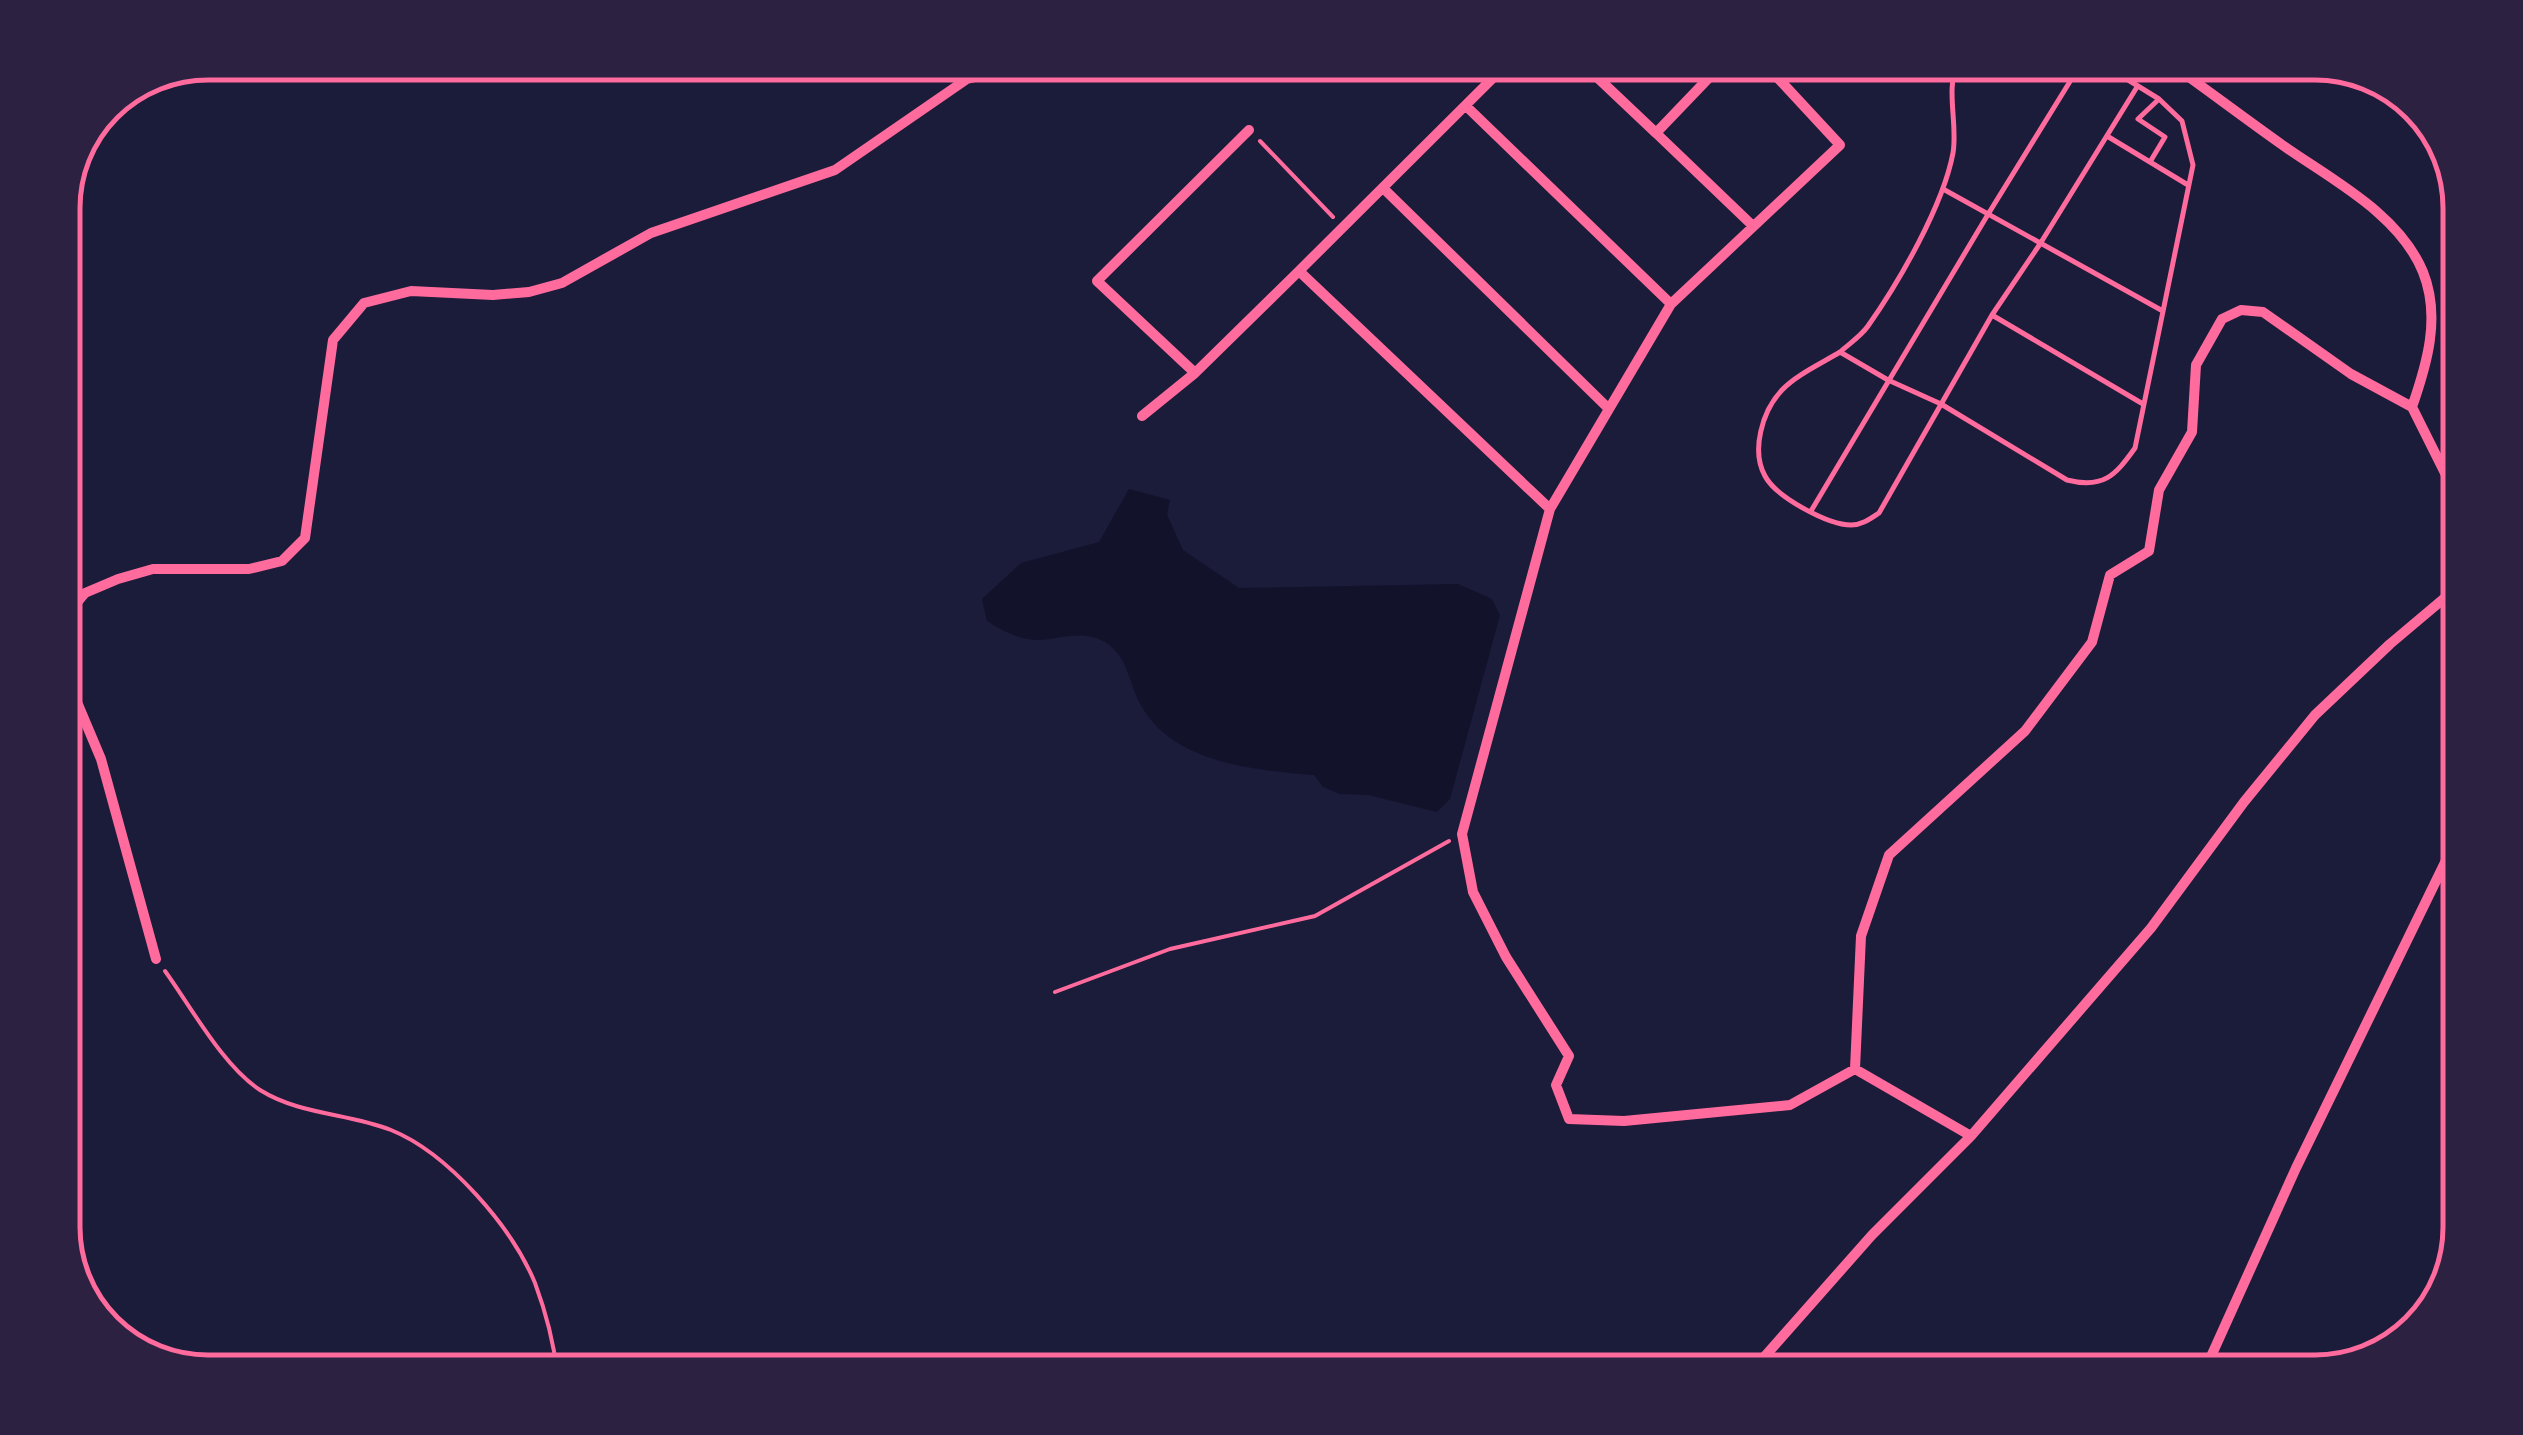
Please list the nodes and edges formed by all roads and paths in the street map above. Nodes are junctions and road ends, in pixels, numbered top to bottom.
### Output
1 (966, 80) edge
2 (1491, 80) edge
3 (1600, 80) edge
4 (1707, 80) edge
5 (1780, 80) edge
6 (1952, 80) edge
7 (2071, 80) edge
8 (2126, 80) edge
9 (2193, 80) edge
10 (2137, 87) junction
11 (2159, 99) junction
12 (1466, 106) junction
13 (1249, 130) joint
14 (1656, 133) junction
15 (2108, 136) junction
16 (2150, 162) junction
17 (2188, 186) junction
18 (1383, 188) junction
19 (1943, 189) junction
20 (1986, 216) junction
21 (1754, 226) junction
22 (1343, 228) junction
23 (2040, 244) junction
24 (1300, 271) junction
25 (1670, 304) junction
26 (2160, 310) junction
27 (1992, 315) junction
28 (1840, 352) junction
29 (1195, 373) junction
30 (1888, 380) junction
31 (1941, 404) junction
32 (2143, 404) junction
33 (2412, 407) junction
34 (1609, 409) junction
35 (1142, 416) dead end
36 (2443, 469) edge
37 (1550, 508) junction
38 (1811, 511) junction
39 (2443, 599) edge
40 (80, 600) edge
41 (80, 709) edge
42 (1462, 834) junction
43 (2443, 866) edge
44 (156, 959) joint
45 (1055, 992) dead end
46 (1855, 1070) junction
47 (1971, 1136) junction
48 (553, 1355) edge
49 (1766, 1355) edge
50 (2212, 1355) edge

1 - 40 street
2 - 12 street
3 - 14 street
4 - 14 street
5 - 21 street
6 - 19 lane
7 - 20 lane
8 - 10 lane
9 - 33 street
10 - 11 lane
10 - 15 lane
11 - 16 lane
11 - 17 lane
12 - 18 street
12 - 25 street
13 - 22 path
13 - 29 street
14 - 21 street
15 - 16 lane
15 - 23 lane
16 - 17 lane
17 - 26 lane
18 - 22 street
18 - 34 street
19 - 20 lane
19 - 28 lane
20 - 23 lane
20 - 30 lane
21 - 25 street
22 - 24 street
23 - 26 lane
23 - 27 lane
24 - 29 street
24 - 37 street
25 - 34 street
26 - 32 lane
27 - 31 lane
27 - 32 lane
28 - 30 lane
28 - 38 lane
29 - 35 street
30 - 31 lane
30 - 38 lane
31 - 32 lane
31 - 38 lane
33 - 36 street
33 - 46 street
34 - 37 street
37 - 42 street
39 - 47 street
41 - 44 street
42 - 45 path
42 - 46 street
43 - 50 street
44 - 48 path
46 - 47 street
47 - 49 street

